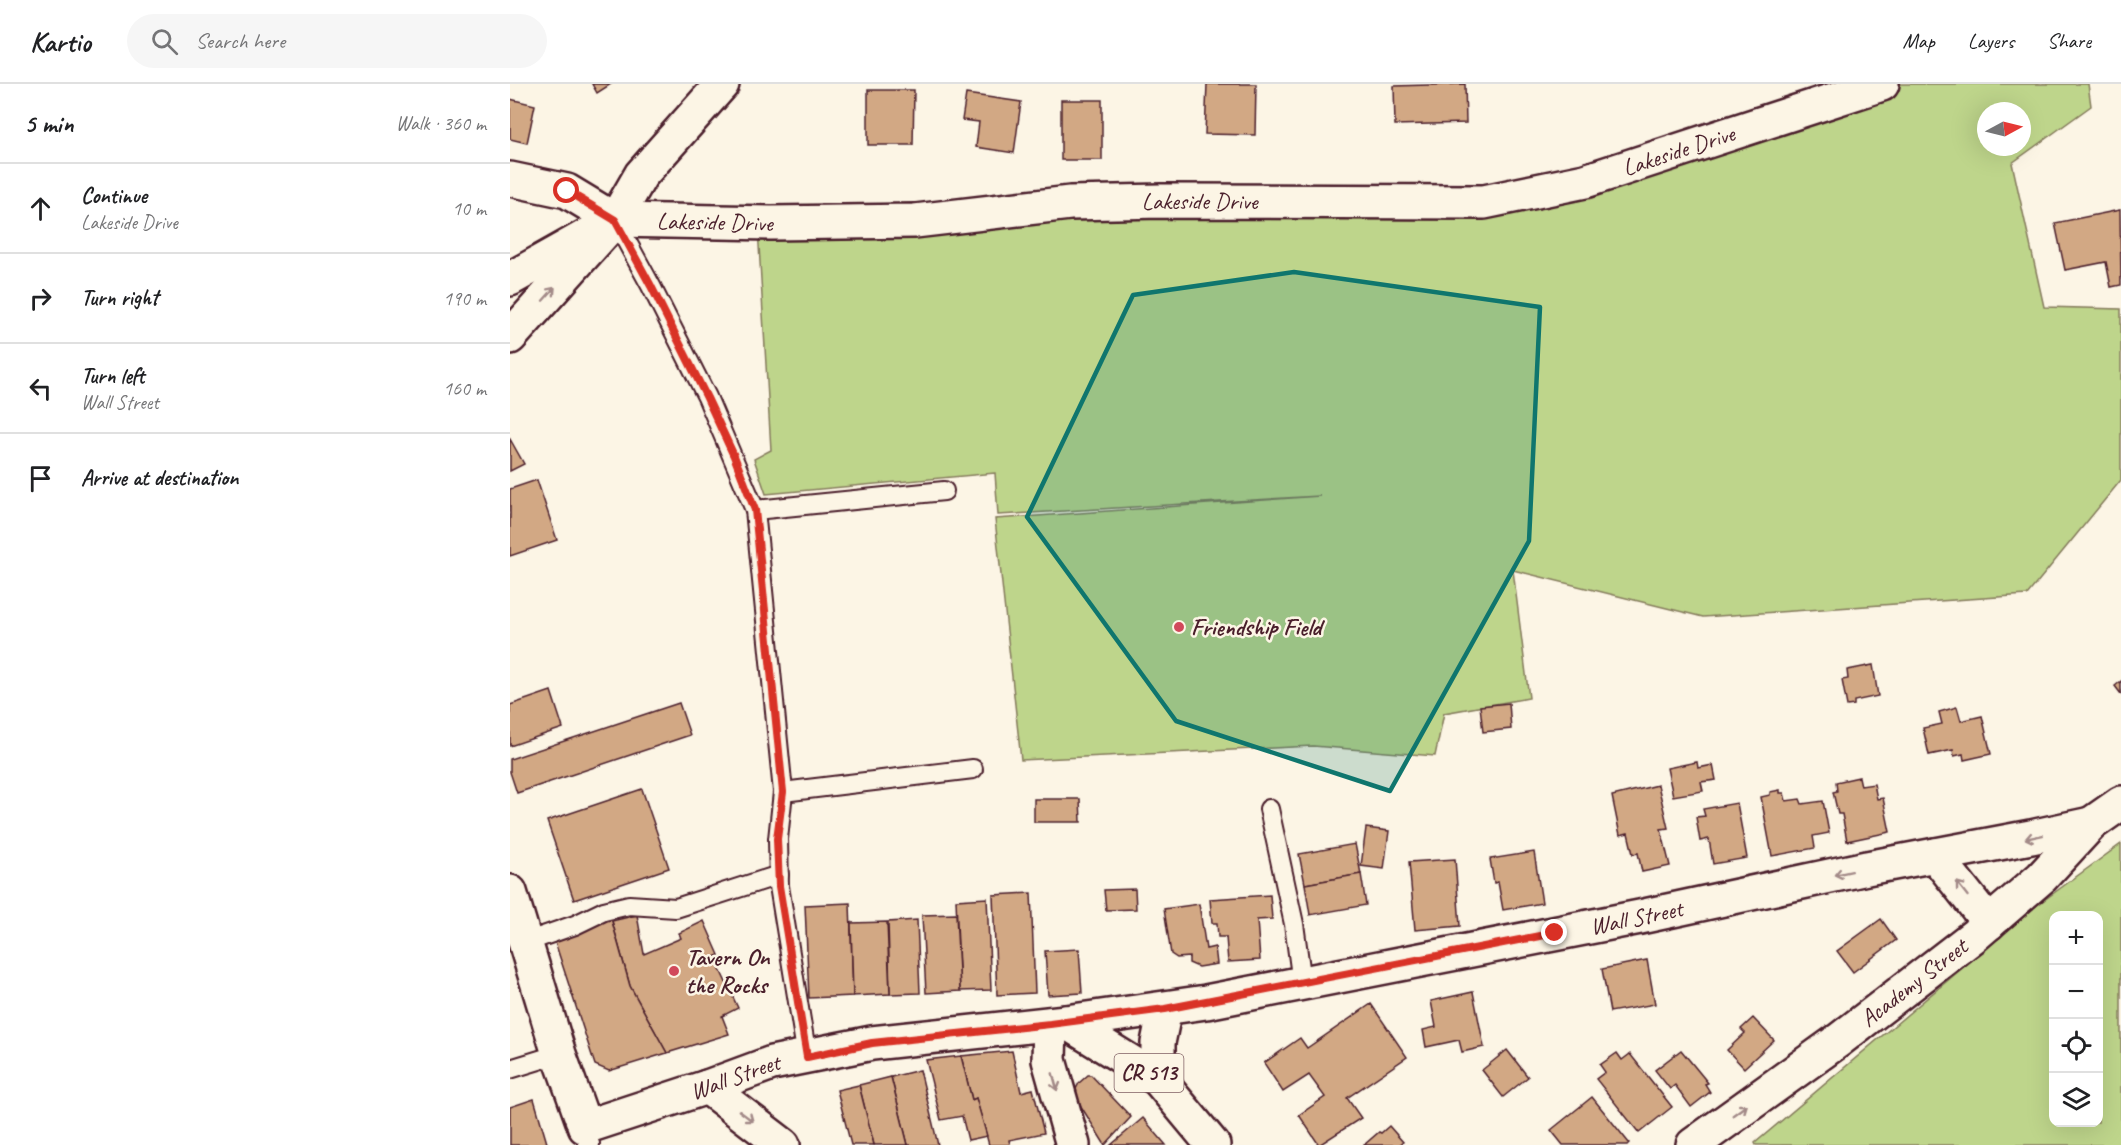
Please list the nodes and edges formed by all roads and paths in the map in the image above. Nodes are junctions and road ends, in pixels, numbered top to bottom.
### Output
1 (722, 84) edge
2 (1882, 84) edge
3 (510, 179) edge
4 (615, 220) junction
5 (510, 279) edge
6 (510, 337) edge
7 (944, 491) dead end
8 (755, 510) junction
9 (973, 770) dead end
10 (783, 792) junction
11 (2121, 803) edge
12 (1269, 809) dead end
13 (2091, 824) junction
14 (1935, 855) junction
15 (779, 875) junction
16 (511, 898) edge
17 (1989, 923) junction
18 (526, 942) junction
19 (1302, 983) junction
20 (1165, 1009) junction
21 (1058, 1023) junction
22 (559, 1054) junction
23 (807, 1057) junction
24 (510, 1069) edge
25 (1158, 1079) junction
26 (707, 1087) junction
27 (588, 1140) edge
28 (783, 1145) edge
29 (1073, 1145) edge
30 (1213, 1145) edge
31 (1693, 1145) edge

1 - 4 street
2 - 4 street, Lakeside Drive
3 - 4 street
4 - 5 street
6 -> 4 street
4 - 8 lane
7 - 8 lane
8 - 10 lane
9 - 10 lane
10 - 15 lane
11 - 13 street, Academy Street
12 - 19 lane
13 -> 14 street, Wall Street
13 - 17 street, Academy Street
17 -> 14 street
14 -> 19 street, Wall Street
15 - 18 lane
15 - 23 lane
16 - 18 street
31 -> 17 street, Academy Street
18 - 22 street
19 - 20 street, Wall Street
20 - 21 street, Wall Street
20 - 25 street
21 - 23 street, Wall Street
21 - 25 street, CR 513
21 -> 29 street
22 - 24 lane
22 - 27 street
23 - 26 street, Wall Street
25 - 30 street, CR 513
26 - 27 street, Wall Street
26 -> 28 street

